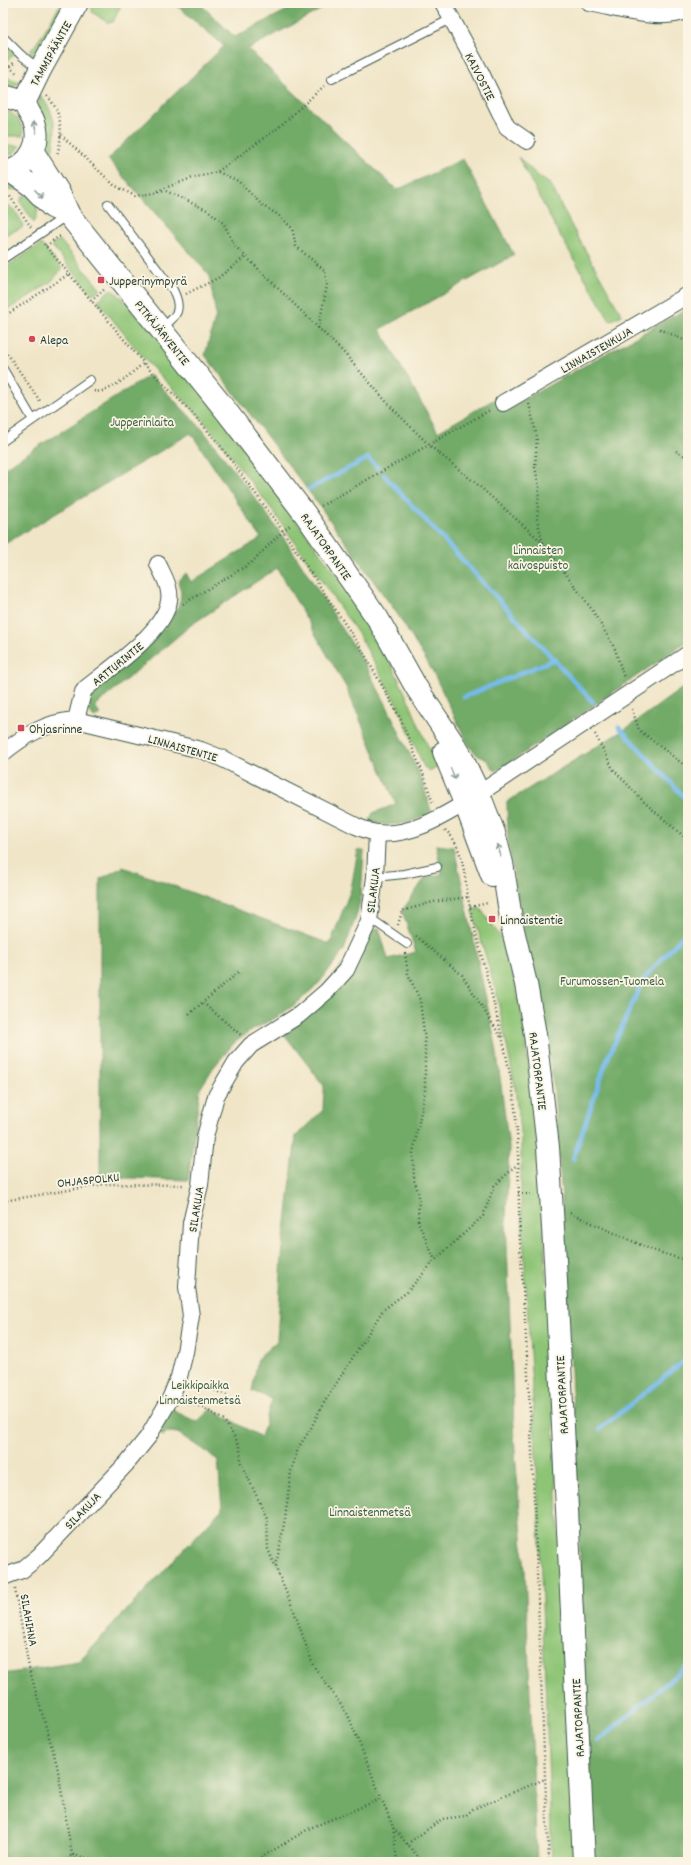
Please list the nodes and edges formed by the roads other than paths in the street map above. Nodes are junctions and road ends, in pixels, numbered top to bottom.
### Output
1 (77, 3) edge
2 (443, 3) edge
3 (589, 3) edge
4 (688, 10) edge
5 (451, 19) junction
6 (3, 37) edge
7 (40, 70) junction
8 (332, 79) road end
9 (3, 96) edge
10 (24, 103) junction
11 (527, 141) dead end
12 (33, 152) junction
13 (7, 172) edge
14 (108, 204) dead end
15 (69, 215) junction
16 (3, 259) edge
17 (688, 295) edge
18 (161, 330) junction
19 (3, 368) edge
20 (90, 380) dead end
21 (503, 403) road end
22 (227, 412) joint
23 (33, 420) junction
24 (3, 441) edge
25 (158, 564) dead end
26 (688, 654) edge
27 (76, 720) junction
28 (3, 753) edge
29 (472, 798) junction
30 (377, 833) junction
31 (437, 867) dead end
32 (375, 877) junction
33 (369, 920) junction
34 (407, 944) road end
35 (8, 1576) edge
36 (584, 1862) edge

1 - 7 main road, TAMMIPÄÄNTIE
2 - 5 street, KAIVOSTIE
3 - 4 street
5 - 8 lane
5 - 11 street, KAIVOSTIE
6 - 7 lane
7 - 10 main road, TAMMIPÄÄNTIE
9 - 10 main road
12 -> 10 main road
12 - 13 main road
12 - 15 main road, PITKÄJÄRVENTIE
13 -> 15 main road, PITKÄJÄRVENTIE
14 - 18 lane
15 - 16 lane
15 - 18 main road, PITKÄJÄRVENTIE
17 - 21 street, LINNAISTENKUJA
18 - 22 main road, PITKÄJÄRVENTIE
19 - 23 lane
20 - 23 lane
22 - 29 main road, RAJATORPANTIE
23 - 24 lane
25 - 27 street, ARTTURINTIE
26 - 29 street, LINNAISTENTIE
27 - 28 street, LINNAISTENTIE
27 - 30 street, LINNAISTENTIE
29 - 30 street, LINNAISTENTIE
29 - 36 main road, RAJATORPANTIE
30 - 32 street, SILAKUJA
31 - 32 lane
32 - 33 street, SILAKUJA
33 - 34 lane
33 - 35 street, SILAKUJA

